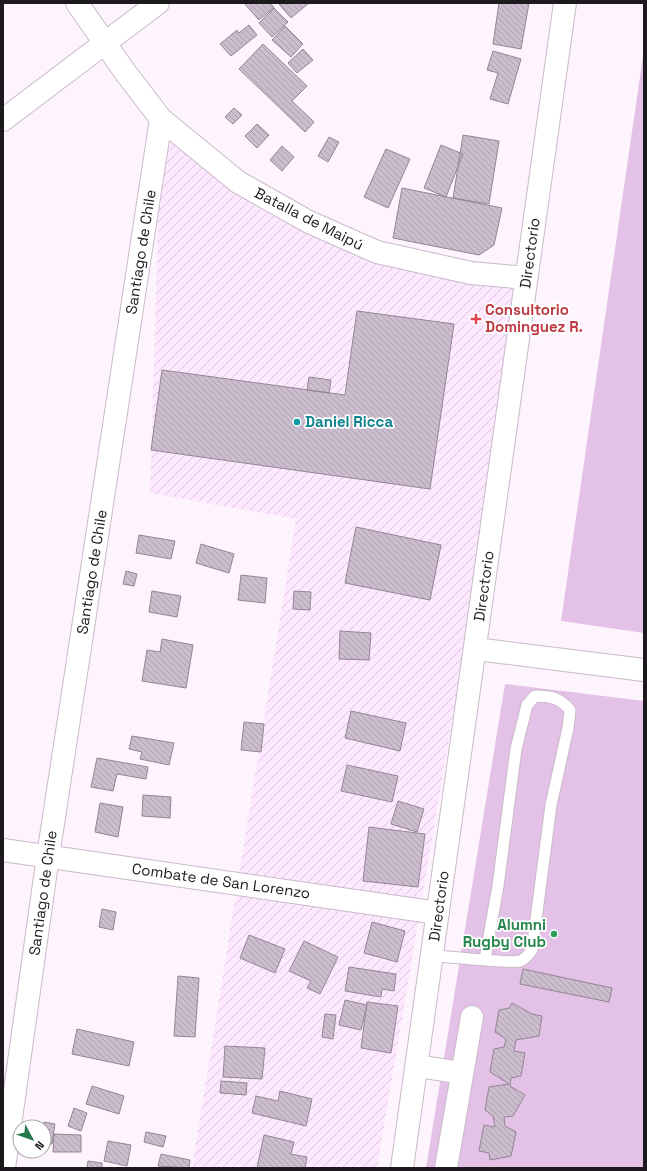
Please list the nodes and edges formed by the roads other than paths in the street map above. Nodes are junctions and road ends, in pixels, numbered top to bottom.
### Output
1 (77, 3) edge
2 (158, 3) edge
3 (566, 3) edge
4 (105, 43) junction
5 (161, 119) junction
6 (3, 120) edge
7 (526, 278) junction
8 (476, 649) junction
9 (644, 670) edge
10 (3, 850) edge
11 (48, 856) junction
12 (438, 912) junction
13 (432, 956) junction
14 (485, 959) junction
15 (472, 1017) dead end
16 (417, 1066) junction
17 (462, 1073) junction
18 (4, 1168) edge
19 (402, 1168) edge
20 (446, 1168) edge

1 - 4 street
2 - 4 street
3 - 7 street, Directorio
4 - 5 street
4 - 6 street
5 - 7 street, Batalla de Maipú
5 - 11 street, Santiago de Chile
7 - 8 street, Directorio
8 - 9 street
8 - 12 street, Directorio
10 - 11 street, Combate de San Lorenzo
11 - 12 street, Combate de San Lorenzo
11 - 18 street, Santiago de Chile
12 - 13 street, Directorio
13 - 14 lane
13 - 16 street, Directorio
14 - 14 lane
15 - 17 street
16 - 17 street
16 - 19 street, Directorio
17 - 20 street

